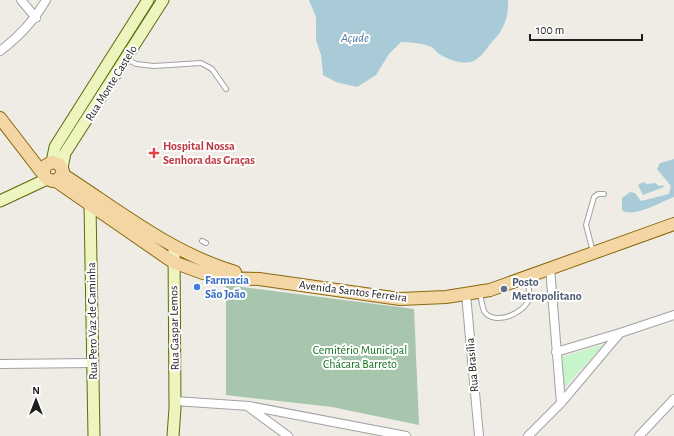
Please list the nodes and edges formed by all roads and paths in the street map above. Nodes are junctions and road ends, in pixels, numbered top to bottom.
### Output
1 (21, 0) edge
2 (46, 0) edge
3 (148, 0) edge
4 (163, 0) edge
5 (36, 18) junction
6 (0, 51) edge
7 (126, 59) junction
8 (226, 89) dead end
9 (0, 118) edge
10 (53, 171) junction
11 (604, 194) dead end
12 (0, 202) edge
13 (90, 205) junction
14 (674, 224) edge
15 (174, 248) junction
16 (593, 253) junction
17 (173, 262) junction
18 (550, 268) junction
19 (528, 276) junction
20 (259, 279) junction
21 (480, 292) junction
22 (466, 294) junction
23 (674, 315) edge
24 (620, 333) junction
25 (556, 352) junction
26 (93, 363) junction
27 (0, 364) edge
28 (674, 399) edge
29 (561, 402) junction
30 (175, 404) junction
31 (248, 406) junction
32 (94, 436) edge
33 (173, 436) edge
34 (177, 436) edge
35 (288, 436) edge
36 (406, 436) edge
37 (479, 436) edge
38 (528, 436) edge
39 (639, 436) edge

1 - 5 street
2 - 5 street
3 - 10 street, Rua Monte Castelo
4 - 7 street, Rua Monte Castelo
5 - 6 street
7 - 8 lane
7 - 10 street, Rua Monte Castelo
9 - 10 main road, Avenida Santos Ferreira
10 - 12 street
10 - 13 main road, Avenida Santos Ferreira
10 - 15 main road, Avenida Santos Ferreira
11 - 16 lane
13 - 17 main road, Avenida Santos Ferreira
13 - 26 street, Rua Pero Vaz de Caminha
14 - 16 main road, Avenida Santos Ferreira
15 - 17 street, Rua Gaspar Lemos
15 - 20 main road, Avenida Santos Ferreira
16 - 18 main road, Avenida Santos Ferreira
17 - 20 main road, Avenida Santos Ferreira
17 - 30 street, Rua Gaspar Lemos
18 - 19 main road, Avenida Santos Ferreira
18 - 25 street
19 - 21 main road, Avenida Santos Ferreira
19 - 21 lane
20 - 22 main road, Avenida Santos Ferreira
21 - 22 main road, Avenida Santos Ferreira
22 - 37 street, Rua Brasília
23 - 24 street
24 - 25 street
24 - 29 street
25 - 29 street
26 - 27 street
26 - 32 street, Rua Pero Vaz de Caminha
28 - 39 street
29 - 38 street
30 - 31 street
30 - 33 street, Rua Gaspar Lemos
30 - 34 street, Rua Gaspar Lemos
31 - 35 street
31 - 36 street

